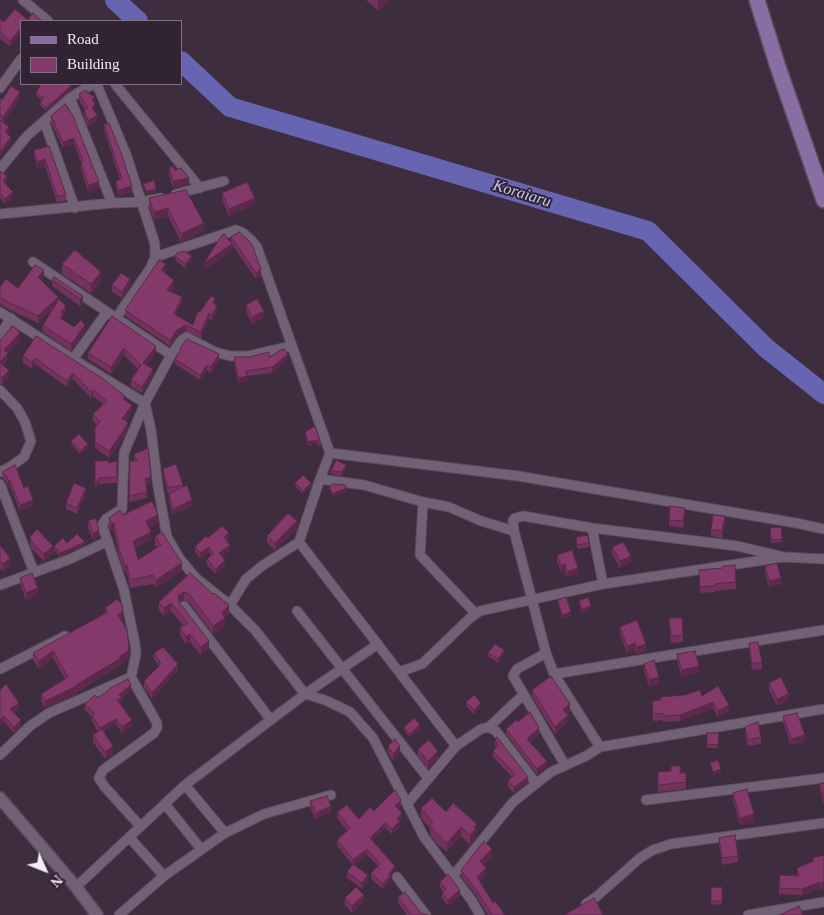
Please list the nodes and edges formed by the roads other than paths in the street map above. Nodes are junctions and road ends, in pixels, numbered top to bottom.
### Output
1 (23, 0) edge
2 (758, 0) edge
3 (765, 0) edge
4 (47, 20) edge
5 (20, 60) edge
6 (116, 85) edge
7 (0, 88) edge
8 (70, 98) junction
9 (44, 121) junction
10 (3, 157) edge
11 (0, 169) edge
12 (824, 178) edge
13 (224, 180) dead end
14 (200, 188) junction
15 (824, 200) edge
16 (141, 202) junction
17 (112, 203) junction
18 (75, 208) junction
19 (0, 214) edge
20 (155, 257) junction
21 (33, 262) dead end
22 (0, 312) edge
23 (107, 312) junction
24 (11, 318) junction
25 (116, 318) junction
26 (0, 335) edge
27 (292, 346) junction
28 (172, 355) junction
29 (73, 359) junction
30 (0, 390) edge
31 (145, 403) junction
32 (330, 454) junction
33 (0, 472) edge
34 (320, 479) junction
35 (0, 484) edge
36 (423, 502) junction
37 (592, 528) junction
38 (824, 529) edge
39 (514, 531) junction
40 (108, 541) junction
41 (299, 542) junction
42 (784, 557) junction
43 (824, 559) edge
44 (34, 572) junction
45 (603, 584) junction
46 (0, 585) edge
47 (531, 599) junction
48 (230, 605) junction
49 (184, 606) edge
50 (297, 611) dead end
51 (475, 613) junction
52 (824, 630) edge
53 (70, 633) edge
54 (378, 644) junction
55 (546, 652) junction
56 (0, 669) edge
57 (342, 669) junction
58 (399, 672) junction
59 (554, 674) junction
60 (131, 677) junction
61 (305, 694) junction
62 (523, 695) junction
63 (824, 709) edge
64 (271, 720) junction
65 (489, 727) junction
66 (456, 746) junction
67 (600, 746) junction
68 (0, 756) edge
69 (565, 765) junction
70 (428, 778) junction
71 (824, 778) edge
72 (536, 783) junction
73 (185, 785) junction
74 (331, 795) dead end
75 (0, 798) edge
76 (646, 800) dead end
77 (164, 804) junction
78 (407, 804) junction
79 (824, 823) edge
80 (140, 826) junction
81 (225, 833) junction
82 (129, 837) junction
83 (201, 848) junction
84 (164, 876) junction
85 (453, 876) junction
86 (397, 877) dead end
87 (76, 887) junction
88 (824, 902) edge
89 (577, 909) edge
90 (97, 915) edge
91 (119, 915) edge
92 (426, 915) edge
93 (480, 915) edge
94 (748, 915) edge

1 - 4 street
2 - 15 main road
3 - 12 main road
5 - 7 street
6 - 14 street
8 - 9 street
8 - 16 street
8 - 17 street
9 - 10 street
9 - 18 street
10 - 11 street
13 - 14 street
14 - 16 street
16 - 17 street
16 - 20 street
17 - 18 street
18 - 19 street
20 - 25 street
20 - 27 street
21 - 23 street
22 - 24 street
23 - 25 street
23 - 29 street
24 - 26 street
24 - 29 street
25 - 28 street
27 - 28 street
27 - 32 street
28 - 31 street
29 - 31 street
30 - 33 street
31 - 40 street
31 - 48 street
32 - 34 street
32 - 38 street
34 - 36 street
34 - 41 street
35 - 44 street
36 - 39 street
36 - 51 street
37 - 39 street
37 - 42 street
37 - 45 street
39 - 47 street
40 - 44 street
40 - 60 street
41 - 48 street
41 - 54 street
42 - 43 street
42 - 45 street
44 - 46 street
45 - 47 street
47 - 51 street
47 - 55 street
48 - 61 street
49 - 64 street
50 - 57 street
51 - 58 street
52 - 59 street
53 - 56 street
54 - 57 street
54 - 58 street
55 - 59 street
55 - 62 street
57 - 61 street
57 - 70 street
58 - 66 street
59 - 67 street
60 - 68 street
60 - 80 street
61 - 64 street
61 - 78 street
62 - 65 street
62 - 69 street
63 - 67 street
64 - 73 street
65 - 66 street
65 - 72 street
66 - 70 street
67 - 69 street
69 - 72 street
70 - 78 street
71 - 76 street
72 - 85 street
73 - 77 street
73 - 81 street
74 - 81 street
75 - 87 street
77 - 80 street
77 - 83 street
78 - 85 street
79 - 89 street
80 - 82 street
81 - 83 street
82 - 84 street
82 - 87 street
83 - 84 street
84 - 91 street
85 - 93 street
86 - 92 street
87 - 90 street
88 - 94 street

